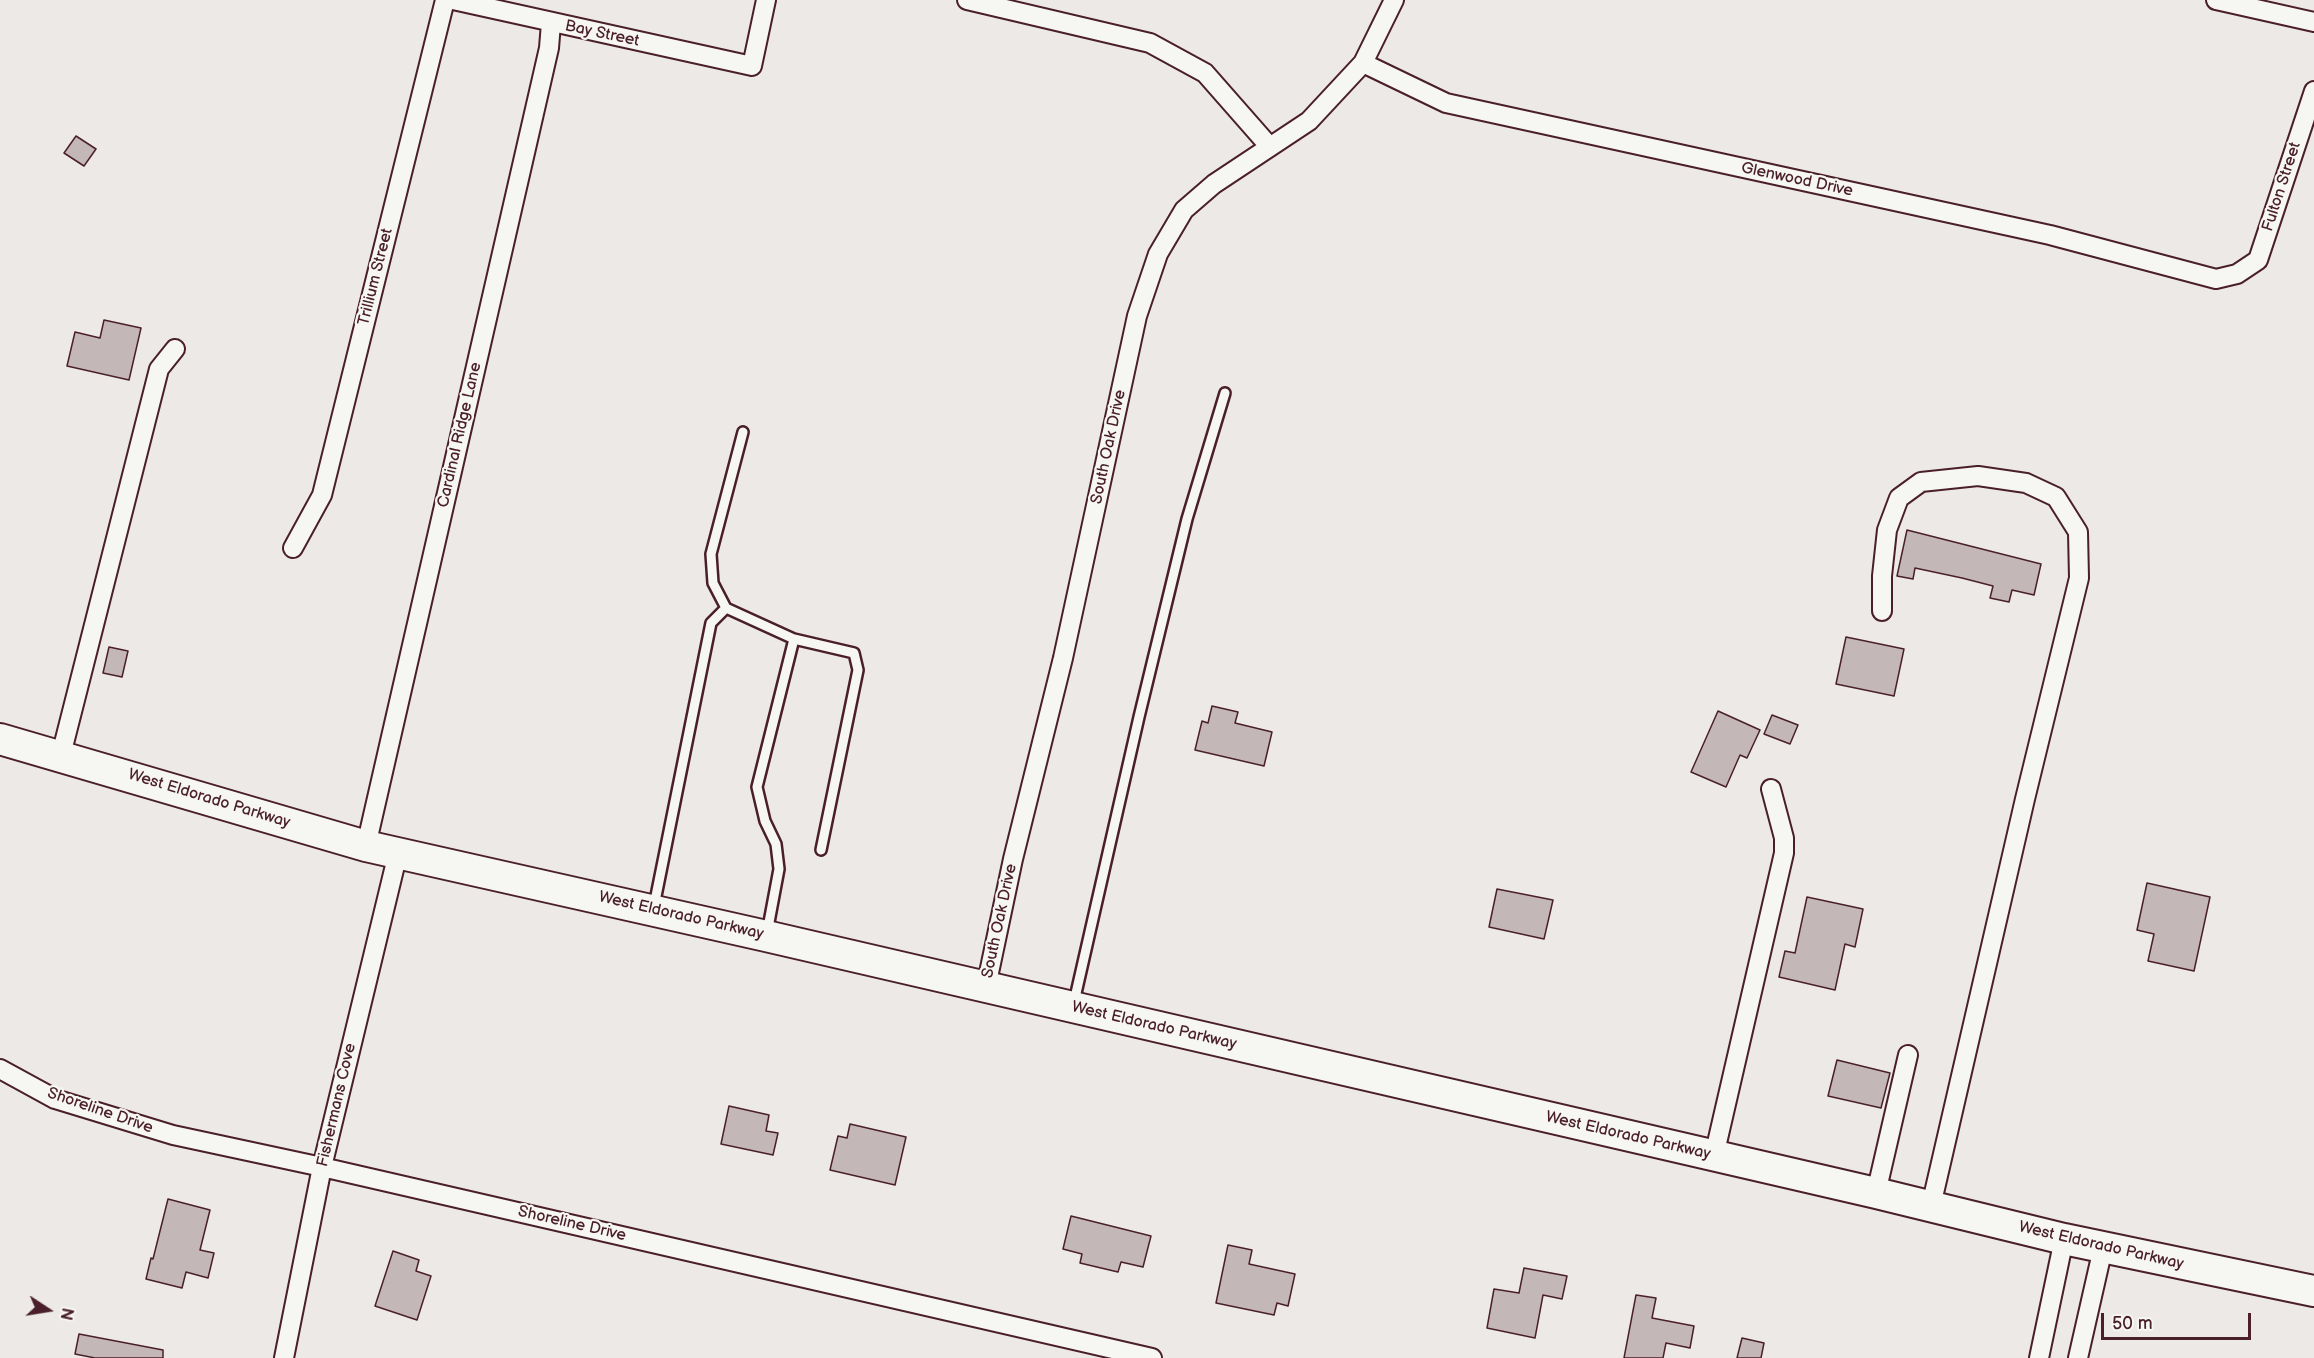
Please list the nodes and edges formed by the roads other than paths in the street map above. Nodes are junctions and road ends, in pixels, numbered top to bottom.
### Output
1 (445, 0) edge
2 (453, 0) edge
3 (766, 0) edge
4 (967, 0) edge
5 (1394, 0) edge
6 (2216, 0) edge
7 (2314, 22) edge
8 (551, 23) junction
9 (1362, 63) junction
10 (2314, 91) edge
11 (1270, 147) junction
12 (2237, 274) joint
13 (175, 349) dead end
14 (1225, 393) dead end
15 (743, 432) dead end
16 (293, 548) dead end
17 (726, 608) junction
18 (1882, 611) dead end
19 (794, 639) junction
20 (0, 739) edge
21 (61, 755) junction
22 (1771, 789) dead end
23 (366, 846) junction
24 (821, 850) dead end
25 (398, 853) junction
26 (653, 910) junction
27 (766, 936) junction
28 (986, 987) junction
29 (1072, 1007) junction
30 (1908, 1055) dead end
31 (0, 1069) edge
32 (1714, 1156) junction
33 (322, 1167) junction
34 (1875, 1193) junction
35 (1931, 1206) junction
36 (2064, 1239) junction
37 (2103, 1248) junction
38 (2314, 1291) edge
39 (284, 1358) edge
40 (1152, 1358) edge
41 (2039, 1358) edge
42 (2078, 1358) edge

1 - 16 street, Trillium Street
2 - 8 street, Bay Street
3 - 8 street, Bay Street
4 - 11 street
5 - 9 street, South Oak Drive
6 - 7 street
8 - 23 street, Cardinal Ridge Lane
9 - 11 street, South Oak Drive
9 - 12 street, Glenwood Drive
10 - 12 street, Fulton Street
11 - 28 street, South Oak Drive
13 - 21 street
14 - 29 lane
15 - 17 lane
17 - 19 lane
17 - 26 lane
18 - 35 street
19 - 24 lane
19 - 27 lane
20 - 21 main road, West Eldorado Parkway
21 - 23 main road, West Eldorado Parkway
22 - 32 street
23 - 25 main road, West Eldorado Parkway
25 - 26 main road, West Eldorado Parkway
25 - 33 street, Fishermans Cove
26 - 27 main road, West Eldorado Parkway
27 - 28 main road, West Eldorado Parkway
28 - 29 main road, West Eldorado Parkway
29 - 32 main road, West Eldorado Parkway
30 - 34 street
31 - 33 street, Shoreline Drive
32 - 34 main road, West Eldorado Parkway
33 - 39 street, Fishermans Cove
33 - 40 street, Shoreline Drive
34 - 35 main road, West Eldorado Parkway
35 - 36 main road, West Eldorado Parkway
36 - 37 main road, West Eldorado Parkway
36 - 41 street
37 - 38 main road, West Eldorado Parkway
37 - 42 street

